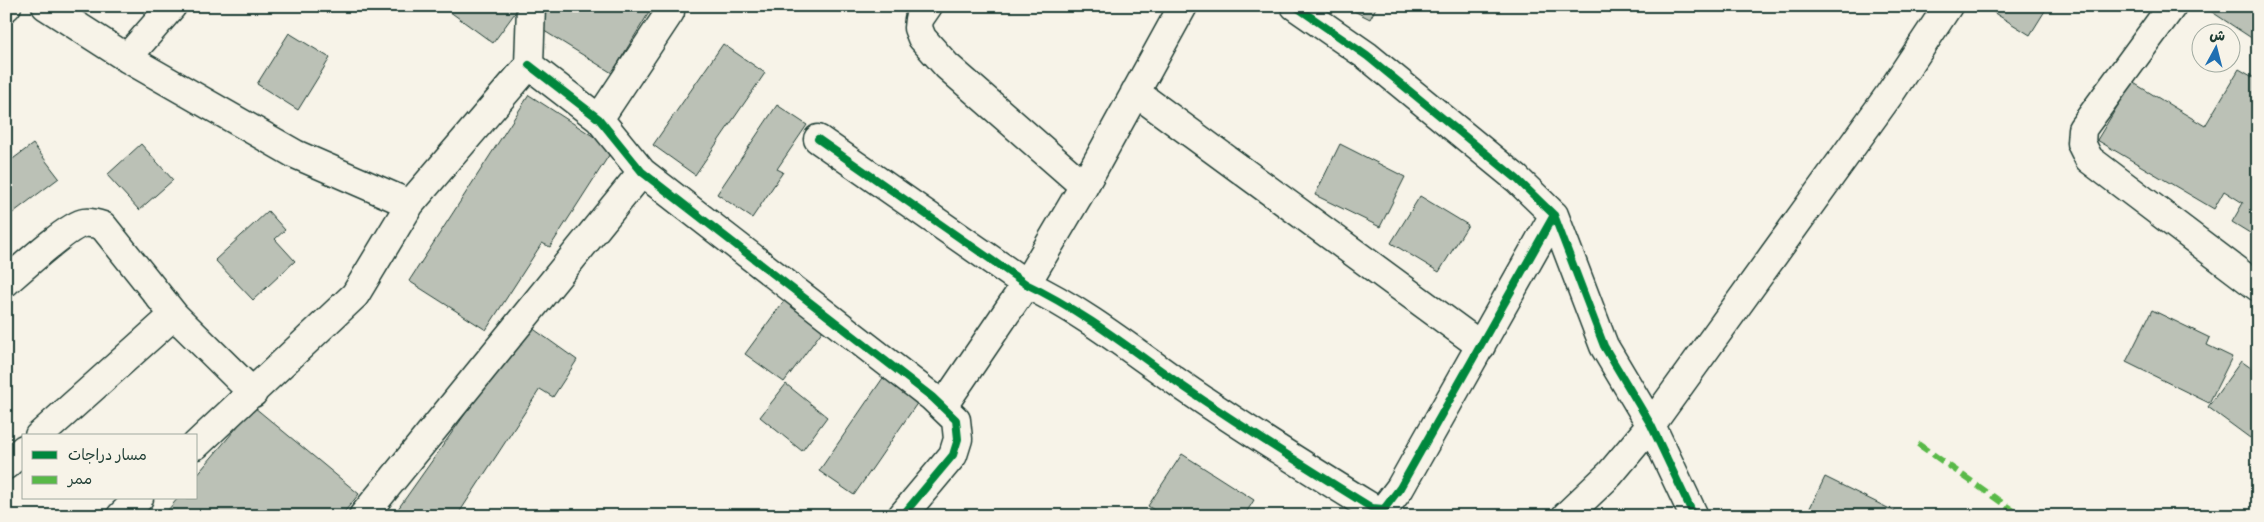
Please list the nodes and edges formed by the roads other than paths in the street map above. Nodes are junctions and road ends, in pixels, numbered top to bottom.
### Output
1 (46, 6) edge
2 (172, 6) edge
3 (531, 6) edge
4 (928, 6) edge
5 (1183, 6) edge
6 (1296, 6) edge
7 (1948, 6) edge
8 (2172, 6) edge
9 (670, 12) dead end
10 (127, 58) junction
11 (529, 64) junction
12 (1135, 92) junction
13 (599, 119) junction
14 (818, 139) dead end
15 (642, 172) junction
16 (1084, 186) junction
17 (410, 204) junction
18 (1554, 215) junction
19 (6, 282) edge
20 (1026, 284) junction
21 (2258, 287) edge
22 (174, 315) junction
23 (1481, 346) junction
24 (252, 393) junction
25 (943, 406) junction
26 (1651, 426) junction
27 (41, 434) edge
28 (198, 443) edge
29 (22, 452) edge
30 (6, 465) edge
31 (137, 500) edge
32 (1390, 512) edge
33 (120, 516) edge
34 (363, 516) edge
35 (902, 516) edge
36 (1566, 516) edge
37 (1694, 516) edge

1 - 10 street
2 - 10 street
3 - 11 street
4 - 16 street
5 - 12 street
6 - 18 street
7 - 26 street
8 - 21 street
9 - 13 street
10 - 17 street
11 - 13 street
11 - 17 street
12 - 16 street
12 - 23 street
13 - 15 street
14 - 20 street
15 - 25 street
15 - 34 street
16 - 20 street
17 - 24 street
18 - 23 street
18 - 26 street
19 - 22 street
20 - 25 street
20 - 32 street
22 - 24 street
22 - 27 street
23 - 32 street
24 - 28 street
25 - 35 street
26 - 36 street
26 - 37 street
29 - 30 street
31 - 33 street

